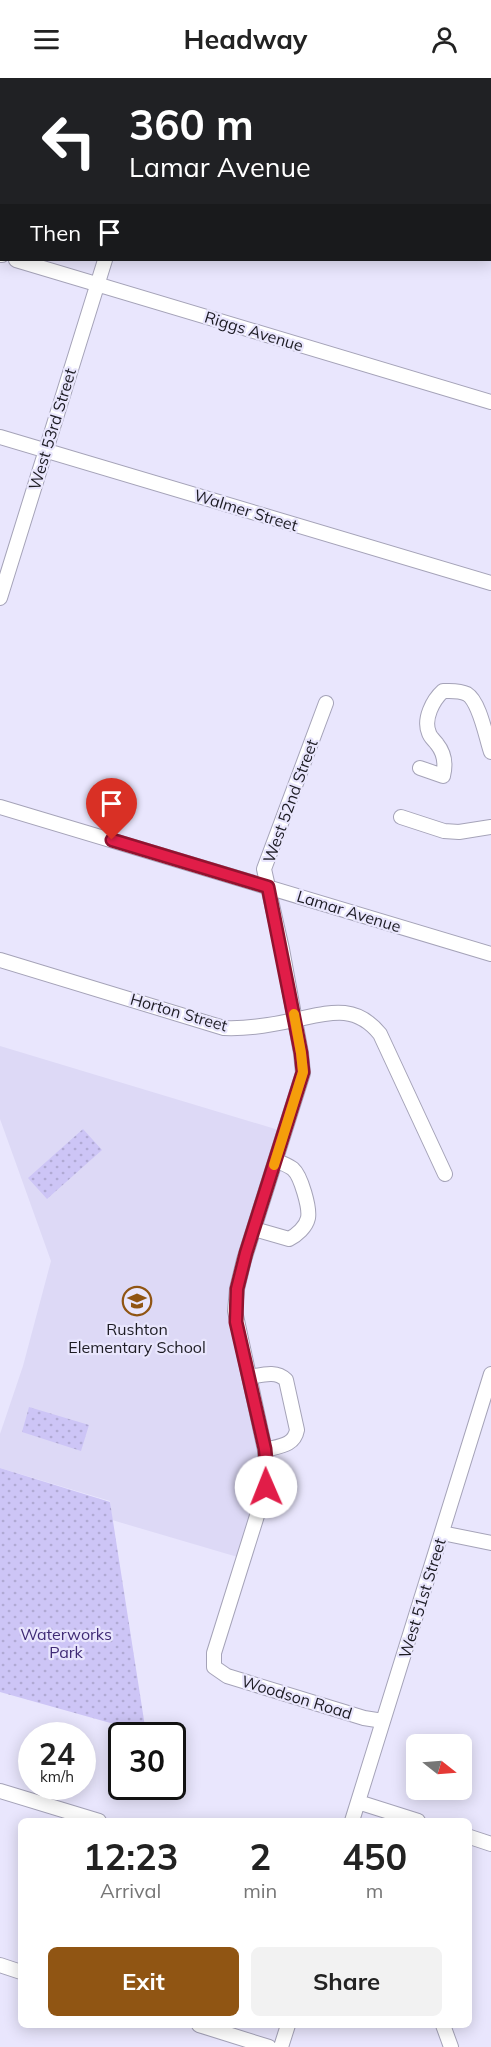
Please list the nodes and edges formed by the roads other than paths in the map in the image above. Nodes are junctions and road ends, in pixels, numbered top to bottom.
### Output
1 (19, 261) edge
2 (105, 261) edge
3 (98, 284) junction
4 (491, 402) edge
5 (0, 437) edge
6 (45, 450) junction
7 (491, 583) edge
8 (0, 598) edge
9 (326, 703) dead end
10 (491, 752) edge
11 (420, 768) dead end
12 (0, 807) edge
13 (401, 817) dead end
14 (491, 827) edge
15 (268, 887) junction
16 (491, 954) edge
17 (0, 960) edge
18 (295, 1020) junction
19 (276, 1160) junction
20 (445, 1174) dead end
21 (254, 1229) junction
22 (491, 1374) edge
23 (250, 1377) junction
24 (265, 1449) junction
25 (442, 1533) junction
26 (491, 1543) edge
27 (214, 1667) joint
28 (383, 1721) junction
29 (0, 1791) edge
30 (358, 1802) junction
31 (89, 1818) edge
32 (353, 1818) edge
33 (409, 1818) edge
34 (472, 1839) edge
35 (491, 1844) edge
36 (0, 1965) edge
37 (18, 1970) edge
38 (209, 2028) edge
39 (287, 2028) edge
40 (444, 2028) edge
41 (269, 2047) edge
42 (281, 2047) edge
43 (451, 2047) edge

1 - 3 street, Riggs Avenue
2 - 3 street, West 53rd Street
3 - 4 street, Riggs Avenue
3 - 6 street, West 53rd Street
5 - 6 street, Walmer Street
6 - 7 street, Walmer Street
6 - 8 street, West 53rd Street
9 - 15 street, West 52nd Street
10 - 11 street
12 - 15 street, Lamar Avenue
13 - 14 street
15 - 16 street, Lamar Avenue
15 - 18 street, West 52nd Street
17 - 18 street, Horton Street
18 - 19 street, West 52nd Street
18 - 20 street, Horton Street
19 - 21 street, West 52nd Street
19 - 21 street
21 - 23 street, West 52nd Street
22 - 25 street, West 51st Street
23 - 24 street, West 52nd Street
23 - 24 street
24 - 27 street, West 52nd Street
25 - 26 street
25 - 28 street, West 51st Street
27 - 28 street, Woodson Road
28 - 30 street, West 51st Street
29 - 31 street
30 - 32 street, West 51st Street
30 - 33 street
34 - 35 street
36 - 37 street
38 - 41 street
39 - 42 street
40 - 43 street

